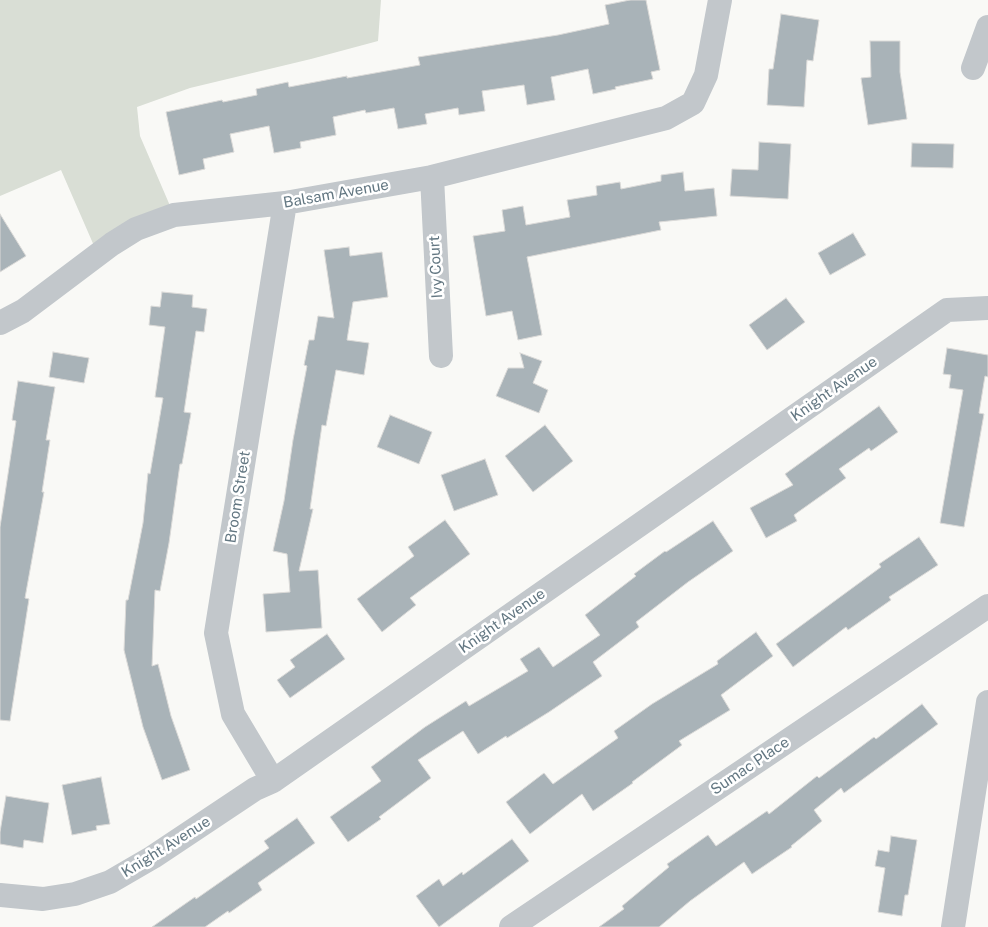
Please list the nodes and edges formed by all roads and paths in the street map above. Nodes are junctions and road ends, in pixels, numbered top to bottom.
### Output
1 (720, 0) edge
2 (988, 27) edge
3 (973, 68) dead end
4 (432, 177) junction
5 (285, 203) junction
6 (988, 308) edge
7 (0, 322) edge
8 (441, 356) dead end
9 (988, 606) edge
10 (988, 702) edge
11 (273, 781) junction
12 (0, 895) edge
13 (511, 927) edge
14 (953, 927) edge

1 - 4 street, Balsam Avenue
2 - 3 street
4 - 5 street, Balsam Avenue
4 - 8 street, Ivy Court
5 - 7 street, Balsam Avenue
5 - 11 street, Broom Street
6 - 11 street, Knight Avenue
9 - 13 street, Sumac Place
10 - 14 street
11 - 12 street, Knight Avenue

